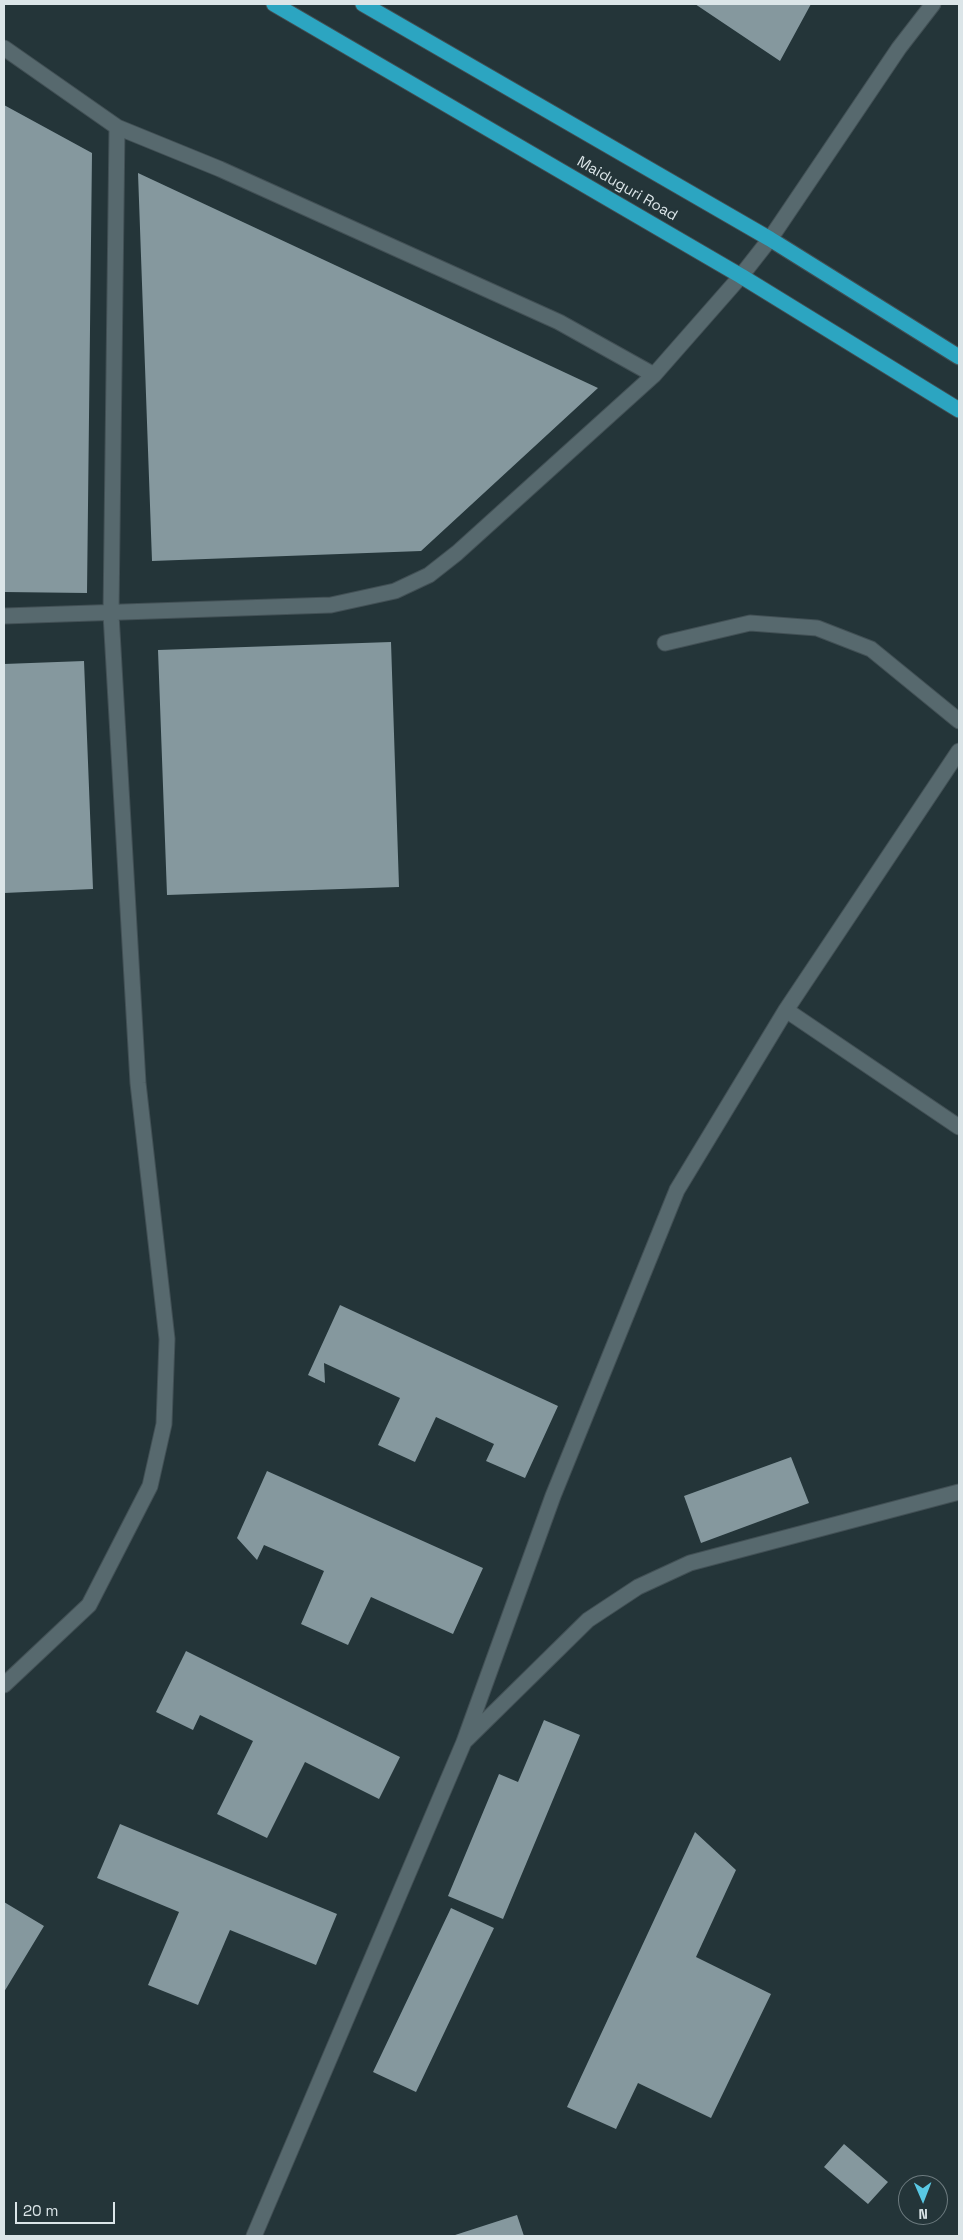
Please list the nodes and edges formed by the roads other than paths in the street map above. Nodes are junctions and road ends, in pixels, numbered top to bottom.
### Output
1 (274, 4) edge
2 (363, 4) edge
3 (933, 4) edge
4 (4, 48) edge
5 (117, 127) junction
6 (770, 239) junction
7 (742, 276) junction
8 (959, 357) edge
9 (654, 375) junction
10 (959, 410) edge
11 (111, 614) junction
12 (4, 616) edge
13 (665, 643) dead end
14 (959, 722) edge
15 (959, 751) edge
16 (786, 1010) junction
17 (959, 1127) edge
18 (959, 1492) edge
19 (4, 1685) edge
20 (464, 1742) junction
21 (254, 2236) edge

1 - 7 highway, Maiduguri Road
2 - 6 highway, Maiduguri Road
3 - 6 street
4 - 5 street
5 - 9 street
5 - 11 street
6 - 7 street
6 - 8 highway, Maiduguri Road
7 - 9 street
7 - 10 highway, Maiduguri Road
9 - 11 street
11 - 12 street
11 - 19 street
13 - 14 street
15 - 16 street
16 - 17 street
16 - 20 street
18 - 20 street
20 - 21 street

